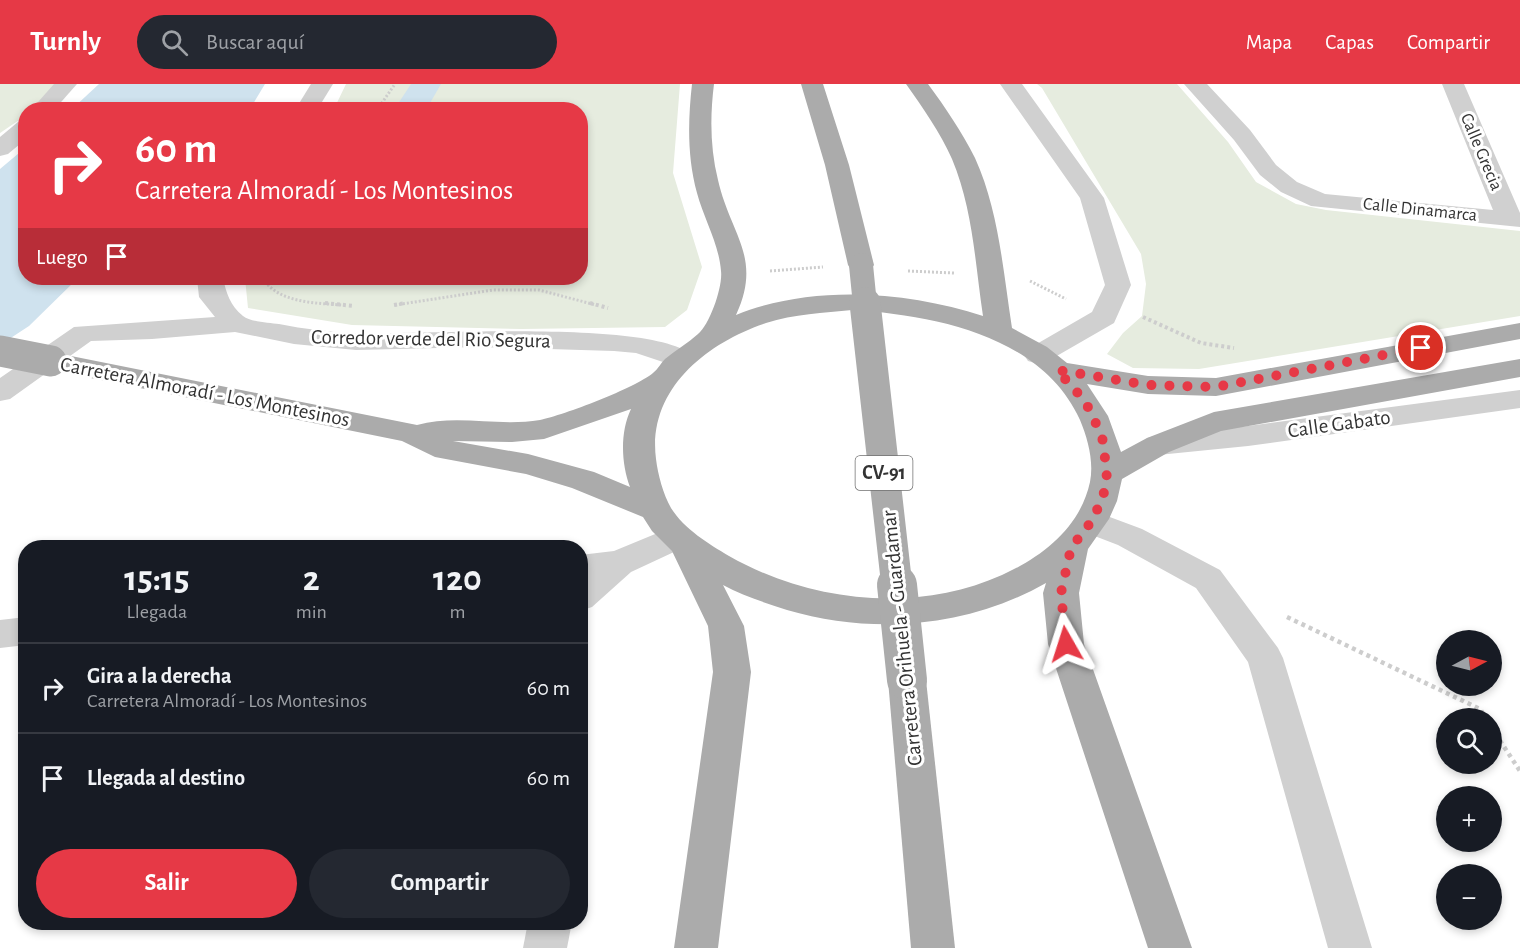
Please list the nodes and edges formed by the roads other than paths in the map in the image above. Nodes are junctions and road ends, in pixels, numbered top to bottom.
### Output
1 (66, 84) edge
2 (322, 84) edge
3 (703, 84) edge
4 (812, 84) edge
5 (917, 84) edge
6 (1011, 84) edge
7 (1195, 84) edge
8 (1453, 84) edge
9 (49, 102) edge
10 (311, 102) edge
11 (18, 134) edge
12 (0, 149) edge
13 (1515, 220) edge
14 (211, 285) edge
15 (235, 324) junction
16 (1520, 331) edge
17 (999, 333) junction
18 (712, 336) junction
19 (0, 351) edge
20 (681, 358) junction
21 (1047, 362) junction
22 (1520, 368) edge
23 (660, 381) junction
24 (0, 392) edge
25 (1520, 399) edge
26 (410, 433) junction
27 (1158, 445) junction
28 (1107, 473) junction
29 (655, 509) junction
30 (1081, 535) junction
31 (682, 541) junction
32 (620, 563) junction
33 (588, 566) edge
34 (588, 591) edge
35 (18, 632) edge
36 (0, 633) edge
37 (548, 930) edge
38 (545, 948) edge
39 (696, 948) edge
40 (933, 948) edge
41 (1170, 948) edge
42 (1350, 948) edge

1 - 9 street
2 - 10 street
3 - 18 main road
4 - 40 main road, Carretera Orihuela - Guardamar / CV-91, bridge
5 - 17 main road
6 - 21 street
7 - 13 street, Calle Dinamarca
8 - 13 street, Calle Grecia
11 - 12 street
14 - 15 street
15 - 20 street, Corredor verde del Rio Segura
15 - 24 street, Corredor verde del Rio Segura
16 - 21 main road
17 - 18 main road
17 - 21 main road
18 - 20 main road
19 - 26 main road, Carretera Almoradí - Los Montesinos, bridge
20 - 23 main road
21 - 28 main road
22 - 27 main road
23 - 26 main road, Carretera Almoradí - Los Montesinos
23 - 29 main road
25 - 27 street, Calle Gabato
26 - 29 main road, Carretera Almoradí - Los Montesinos
27 - 28 main road
28 - 30 main road
29 - 31 main road
30 - 31 main road
30 - 41 main road
30 - 42 street
31 - 32 street
31 - 39 main road
32 - 33 street
32 - 34 street
35 - 36 street
37 - 38 street

